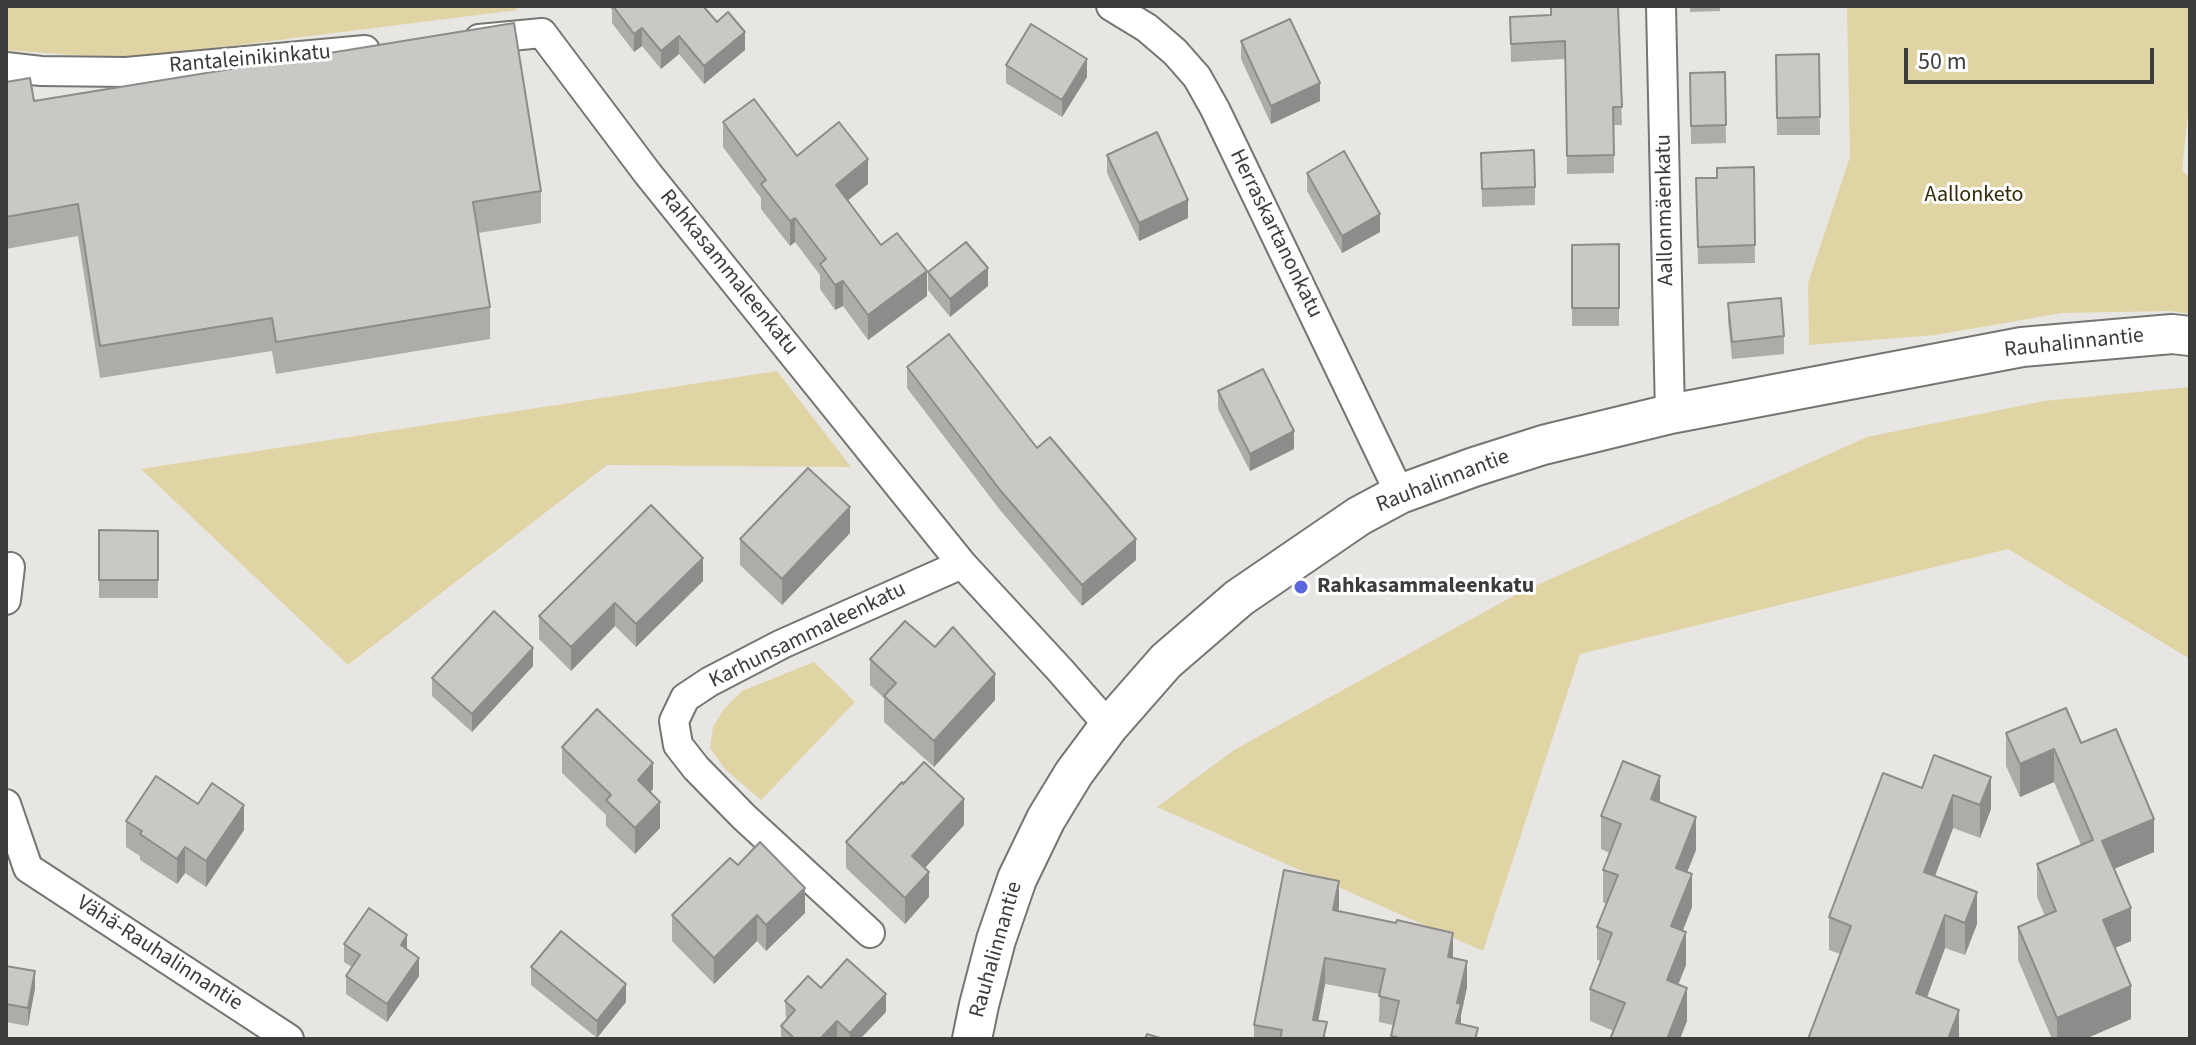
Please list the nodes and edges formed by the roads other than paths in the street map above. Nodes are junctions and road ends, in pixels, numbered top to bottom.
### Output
1 (1111, 6) edge
2 (1661, 6) edge
3 (450, 42) edge
4 (388, 48) edge
5 (6, 67) edge
6 (2190, 336) edge
7 (1670, 414) junction
8 (1400, 494) junction
9 (962, 564) junction
10 (10, 567) dead end
11 (6, 600) edge
12 (1109, 726) junction
13 (6, 804) edge
14 (870, 933) dead end
15 (289, 1039) edge
16 (972, 1039) edge

1 - 8 street, Herraskartanonkatu
2 - 7 street, Aallonmäenkatu
3 - 9 street, Rahkasammaleenkatu
4 - 5 street, Rantaleinikinkatu
6 - 7 street, Rauhalinnantie
7 - 8 street, Rauhalinnantie
8 - 12 street, Rauhalinnantie
9 - 12 street, Rahkasammaleenkatu
9 - 14 street, Karhunsammaleenkatu
10 - 11 street
12 - 16 street, Rauhalinnantie
13 - 15 street, Vähä-Rauhalinnantie

